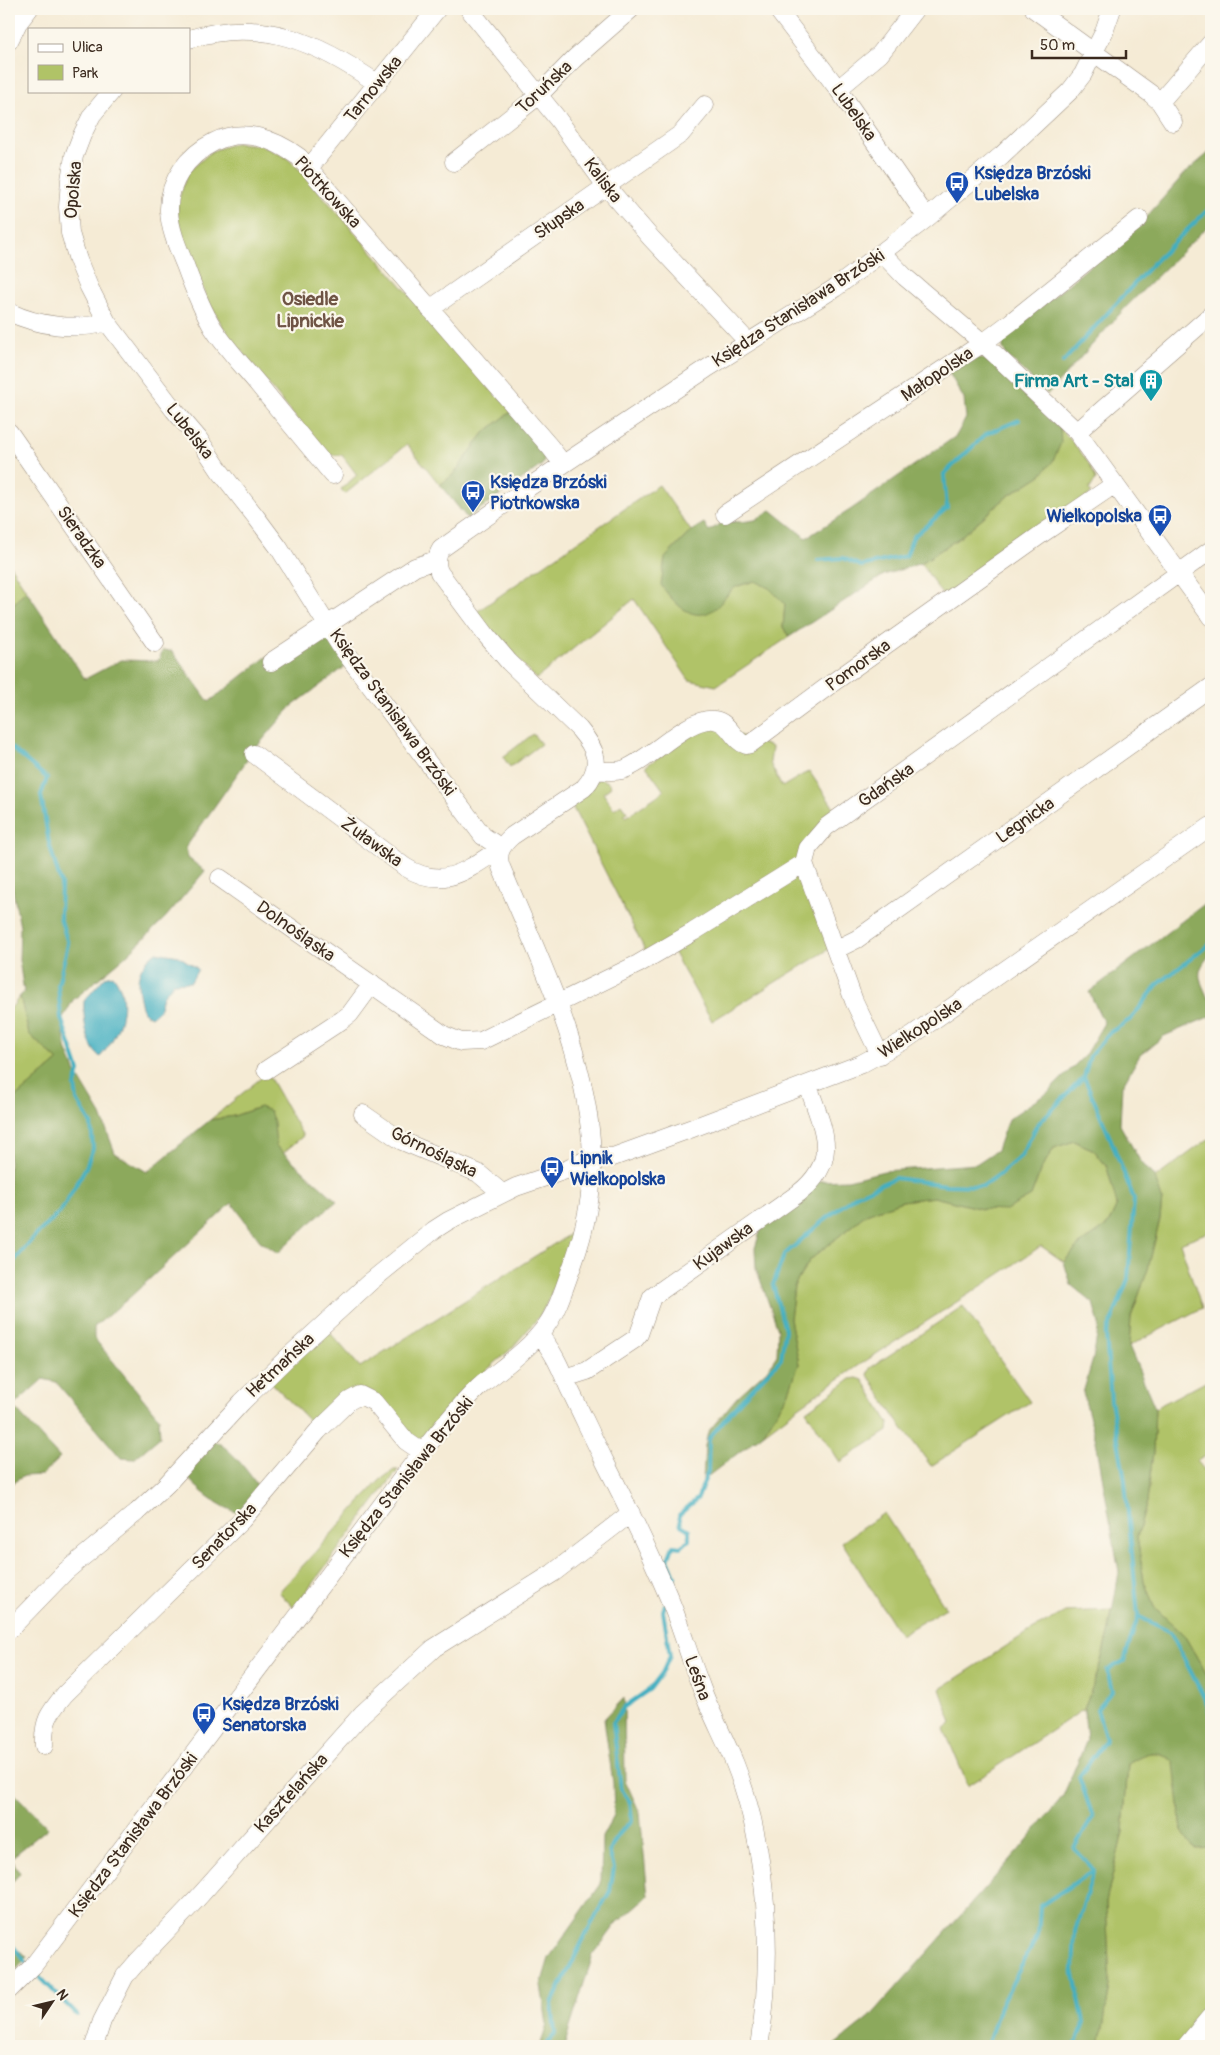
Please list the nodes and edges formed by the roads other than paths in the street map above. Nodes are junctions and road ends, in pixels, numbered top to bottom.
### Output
1 (29, 9) edge
2 (437, 9) edge
3 (469, 9) edge
4 (632, 9) edge
5 (777, 9) edge
6 (915, 9) edge
7 (1034, 9) edge
8 (1112, 9) edge
9 (190, 39) edge
10 (9, 41) edge
11 (1211, 43) edge
12 (1094, 52) junction
13 (378, 84) junction
14 (838, 89) junction
15 (111, 92) edge
16 (538, 96) junction
17 (1160, 102) junction
18 (705, 105) dead end
19 (1173, 122) dead end
20 (454, 162) dead end
21 (309, 168) junction
22 (606, 186) junction
23 (927, 218) junction
24 (1139, 220) dead end
25 (882, 253) junction
26 (430, 309) junction
27 (9, 312) edge
28 (1211, 315) edge
29 (107, 322) junction
30 (748, 342) junction
31 (983, 342) junction
32 (9, 432) edge
33 (1077, 432) junction
34 (563, 464) junction
35 (333, 475) dead end
36 (1115, 484) junction
37 (725, 514) dead end
38 (1211, 550) edge
39 (436, 560) junction
40 (1178, 572) junction
41 (1211, 617) edge
42 (328, 624) junction
43 (155, 643) dead end
44 (271, 662) dead end
45 (1211, 687) edge
46 (254, 754) dead end
47 (595, 770) junction
48 (1211, 826) edge
49 (501, 848) junction
50 (804, 863) junction
51 (220, 878) dead end
52 (836, 949) junction
53 (372, 984) junction
54 (558, 1003) junction
55 (880, 1055) junction
56 (266, 1070) dead end
57 (808, 1085) junction
58 (363, 1114) dead end
59 (592, 1157) junction
60 (502, 1193) junction
61 (539, 1335) junction
62 (565, 1378) junction
63 (422, 1452) junction
64 (631, 1513) junction
65 (9, 1630) edge
66 (44, 1746) dead end
67 (9, 1990) edge
68 (1211, 2016) edge
69 (94, 2046) edge
70 (759, 2046) edge
71 (1186, 2046) edge

1 - 10 street
2 - 13 street, Tarnowska
3 - 16 street, Kaliska
4 - 16 street, Toruńska
5 - 14 street, Lubelska
6 - 14 street
7 - 12 street
8 - 12 street, Księdza Stanisława Brzóski
9 - 13 street
11 - 17 street
12 - 17 street
12 - 23 street, Księdza Stanisława Brzóski
13 - 21 street, Tarnowska
14 - 23 street, Lubelska
15 - 29 street, Opolska
16 - 20 street, Toruńska
16 - 22 street, Kaliska
17 - 19 street
18 - 22 street, Słupska
21 - 26 street, Piotrkowska
21 - 35 street, Piotrkowska
22 - 26 street, Słupska
22 - 30 street, Kaliska
23 - 25 street, Księdza Stanisława Brzóski
24 - 31 street, Małopolska
25 - 30 street, Księdza Stanisława Brzóski
25 - 31 street
26 - 34 street, Piotrkowska
27 - 29 street
28 - 33 street
29 - 42 street, Lubelska
30 - 34 street, Księdza Stanisława Brzóski
31 - 33 street
31 - 37 street, Małopolska
32 - 43 street, Sieradzka
33 - 36 street
34 - 39 street, Księdza Stanisława Brzóski
36 - 40 street
36 - 47 street, Pomorska
38 - 40 street, Gdańska
39 - 42 street, Księdza Stanisława Brzóski
39 - 47 street
40 - 41 street
40 - 50 street, Gdańska
42 - 44 street
42 - 49 street, Księdza Stanisława Brzóski
45 - 52 street, Legnicka
46 - 49 street, Żuławska
47 - 49 street
48 - 55 street, Wielkopolska
49 - 54 street, Księdza Stanisława Brzóski
50 - 52 street
50 - 54 street
51 - 53 street, Dolnośląska
52 - 55 street
53 - 54 street, Dolnośląska
53 - 56 street
54 - 59 street, Księdza Stanisława Brzóski
55 - 57 street, Wielkopolska
57 - 59 street, Wielkopolska
57 - 62 street, Kujawska
58 - 60 street, Górnośląska
59 - 60 street, Hetmańska
59 - 61 street, Księdza Stanisława Brzóski
60 - 65 street, Hetmańska
61 - 62 street, Leśna
61 - 63 street, Księdza Stanisława Brzóski
62 - 64 street, Leśna
63 - 66 street, Senatorska
63 - 67 street, Księdza Stanisława Brzóski
64 - 69 street, Kasztelańska
64 - 70 street, Leśna
68 - 71 street

